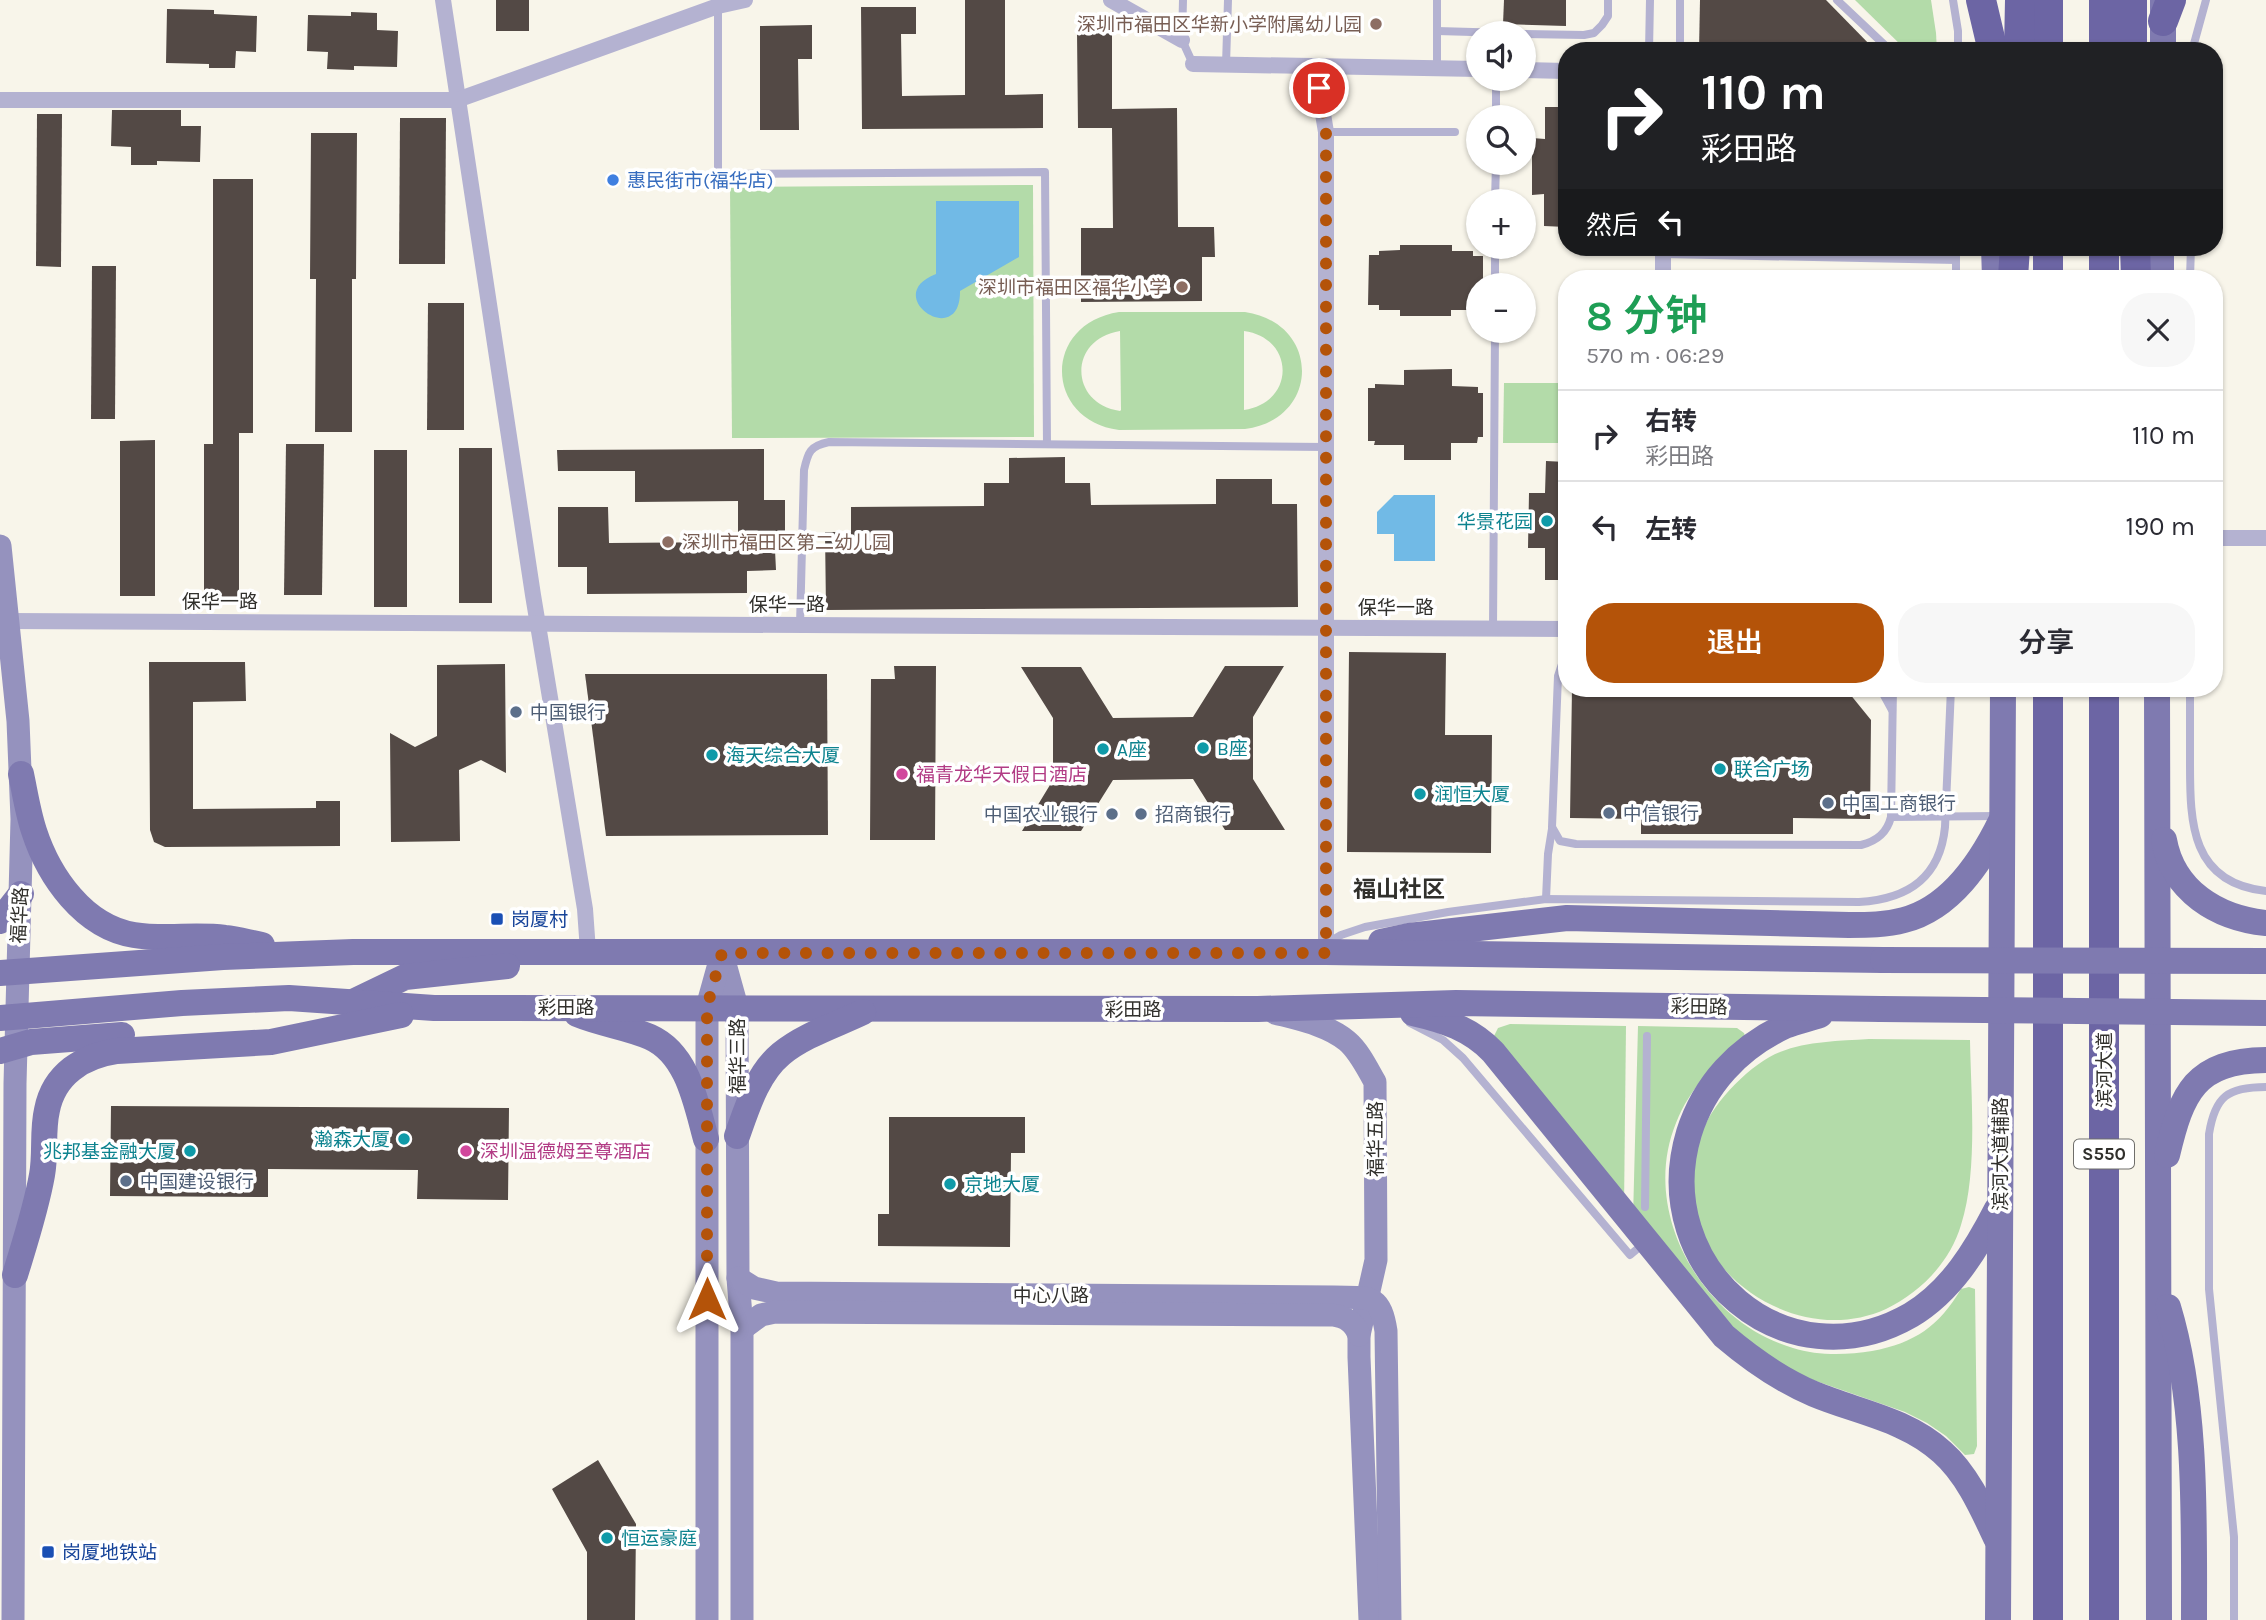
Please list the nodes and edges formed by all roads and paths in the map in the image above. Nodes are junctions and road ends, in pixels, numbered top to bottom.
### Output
1 (443, 0) edge
2 (745, 0) edge
3 (1111, 0) edge
4 (1183, 0) edge
5 (1228, 0) edge
6 (1437, 0) edge
7 (1608, 0) edge
8 (1650, 0) edge
9 (1680, 0) edge
10 (1837, 0) edge
11 (1953, 0) edge
12 (1981, 0) edge
13 (1996, 0) edge
14 (2020, 0) edge
15 (2048, 0) edge
16 (2104, 0) edge
17 (2132, 0) edge
18 (2206, 0) edge
19 (718, 6) junction
20 (2166, 7) edge
21 (1437, 31) junction
22 (1466, 32) edge
23 (1536, 34) edge
24 (1182, 40) junction
25 (1649, 42) edge
26 (1680, 42) edge
27 (1881, 42) edge
28 (1958, 42) edge
29 (1992, 42) edge
30 (1994, 42) edge
31 (2019, 42) edge
32 (2048, 42) edge
33 (2104, 42) edge
34 (2132, 42) edge
35 (2164, 42) edge
36 (2194, 42) edge
37 (1193, 64) joint
38 (1226, 65) junction
39 (1315, 66) junction
40 (1437, 68) junction
41 (1466, 69) edge
42 (1536, 70) edge
43 (1558, 71) edge
44 (0, 100) edge
45 (457, 100) junction
46 (1326, 132) junction
47 (1455, 132) dead end
48 (1837, 256) edge
49 (1911, 256) edge
50 (1956, 256) edge
51 (1911, 259) junction
52 (1956, 260) junction
53 (1956, 270) edge
54 (1495, 343) edge
55 (1047, 444) junction
56 (1326, 447) junction
57 (2223, 538) edge
58 (2266, 538) edge
59 (0, 546) edge
60 (8, 621) junction
61 (538, 624) junction
62 (800, 625) junction
63 (1326, 628) junction
64 (1493, 629) junction
65 (1558, 629) edge
66 (1558, 677) edge
67 (1885, 697) edge
68 (1893, 697) edge
69 (1951, 697) edge
70 (2003, 697) edge
71 (2048, 697) edge
72 (2104, 697) edge
73 (2157, 697) edge
74 (2190, 697) edge
75 (1893, 713) junction
76 (20, 774) junction
77 (2157, 776) junction
78 (2003, 816) junction
79 (1891, 817) junction
80 (1946, 817) junction
81 (1552, 827) junction
82 (1567, 843) junction
83 (1548, 854) junction
84 (2266, 891) edge
85 (21, 894) junction
86 (1546, 899) junction
87 (1647, 899) junction
88 (1647, 911) dead end
89 (0, 920) edge
90 (2266, 923) edge
91 (556, 951) junction
92 (588, 951) junction
93 (302, 953) junction
94 (722, 953) junction
95 (1326, 953) junction
96 (2266, 961) edge
97 (8, 972) edge
98 (352, 1003) junction
99 (560, 1007) junction
100 (707, 1007) junction
101 (737, 1007) junction
102 (433, 1008) junction
103 (871, 1008) junction
104 (1258, 1009) junction
105 (1842, 1009) junction
106 (1391, 1012) junction
107 (2266, 1013) edge
108 (8, 1017) edge
109 (1647, 1036) dead end
110 (8, 1048) edge
111 (2266, 1060) edge
112 (2266, 1087) edge
113 (737, 1136) junction
114 (706, 1139) junction
115 (2158, 1194) junction
116 (2000, 1203) junction
117 (1645, 1207) dead end
118 (1633, 1253) dead end
119 (2158, 1272) junction
120 (15, 1275) junction
121 (738, 1278) junction
122 (1368, 1298) junction
123 (742, 1329) junction
124 (1359, 1335) junction
125 (1999, 1543) junction
126 (13, 1620) edge
127 (707, 1620) edge
128 (742, 1620) edge
129 (1370, 1620) edge
130 (1390, 1620) edge
131 (1998, 1620) edge
132 (2049, 1620) edge
133 (2104, 1620) edge
134 (2159, 1620) edge
135 (2194, 1620) edge
136 (2234, 1620) edge

1 - 45 street
2 - 19 street
3 - 24 street
4 - 24 lane
5 - 38 lane
6 - 21 lane
7 - 23 lane
8 - 25 lane
9 - 26 lane
10 - 27 lane
11 - 28 lane
12 - 29 highway
13 - 30 main road
14 - 31 highway
15 - 32 highway
16 - 33 highway
17 - 34 highway
18 - 36 lane
19 - 45 street
19 - 55 lane
20 - 35 main road
21 - 22 lane
21 - 40 lane
24 - 37 lane
37 - 38 street
38 - 39 street
39 - 40 street
39 - 46 street
40 - 41 street
42 - 43 street
44 - 45 street
45 - 61 street
46 - 47 lane
46 - 56 street
48 - 51 lane
49 - 51 lane
50 - 52 lane
51 - 52 lane
52 - 53 lane
54 - 64 lane
55 - 56 lane
55 - 62 lane
56 - 63 street
57 - 58 street
59 - 60 street, 福华路
60 - 61 street, 保华一路
60 - 76 street, 福华路
61 - 62 street, 保华一路
61 - 92 street
62 - 63 street, 保华一路
63 - 64 street, 保华一路
63 - 95 street
64 - 65 street, 保华一路
66 - 81 lane
67 - 75 lane
68 - 75 lane
69 - 80 lane
70 - 78 main road, 滨河大道辅路
71 - 132 highway, S550
72 - 133 highway, 滨河大道 / S550
73 - 77 main road
74 - 84 lane
75 - 79 lane
76 - 85 street, 福华路
76 - 93 main road
77 - 90 main road
77 - 115 main road
78 - 80 lane
78 - 95 main road
78 - 116 main road, 滨河大道辅路
79 - 80 lane
79 - 82 lane
80 - 87 lane
81 - 82 lane
81 - 83 lane
82 - 83 lane
83 - 86 lane
85 - 89 main road
85 - 97 street, 福华路
86 - 87 lane
86 - 95 lane
87 - 88 lane
91 - 92 main road
91 - 93 main road
91 - 98 main road
92 - 94 main road
93 - 97 main road
94 - 95 main road
94 - 100 street, 福华三路
94 - 101 street, 福华三路
95 - 96 main road, bridge
97 - 108 street, 福华路
98 - 102 main road, 彩田路
98 - 108 main road, 彩田路
98 - 110 main road
99 - 100 main road, 彩田路
99 - 102 main road, 彩田路
99 - 114 main road
100 - 101 main road, 彩田路
100 - 114 street, 福华三路
101 - 103 main road, 彩田路
101 - 113 street, 福华三路
102 - 120 main road
103 - 104 main road, 彩田路
103 - 113 main road
104 - 106 main road, 彩田路
104 - 122 street, 福华五路
105 - 106 main road, 彩田路
105 - 107 main road, 彩田路, bridge
105 - 116 main road
106 - 118 lane
106 - 125 main road
108 - 110 street, 福华路
109 - 117 lane
110 - 120 street, 福华路
111 - 115 main road
112 - 136 lane
113 - 121 street, 福华三路
114 - 127 street, 福华三路
115 - 119 main road
116 - 125 main road, 滨河大道辅路
119 - 134 main road
119 - 135 main road
120 - 126 street, 福华路
121 - 122 street, 中心八路
121 - 123 street, 福华三路
122 - 124 street, 福华五路
122 - 130 street
123 - 124 street, 中心八路
123 - 128 street, 福华三路
124 - 129 street, 福华五路
125 - 131 main road, 滨河大道辅路

